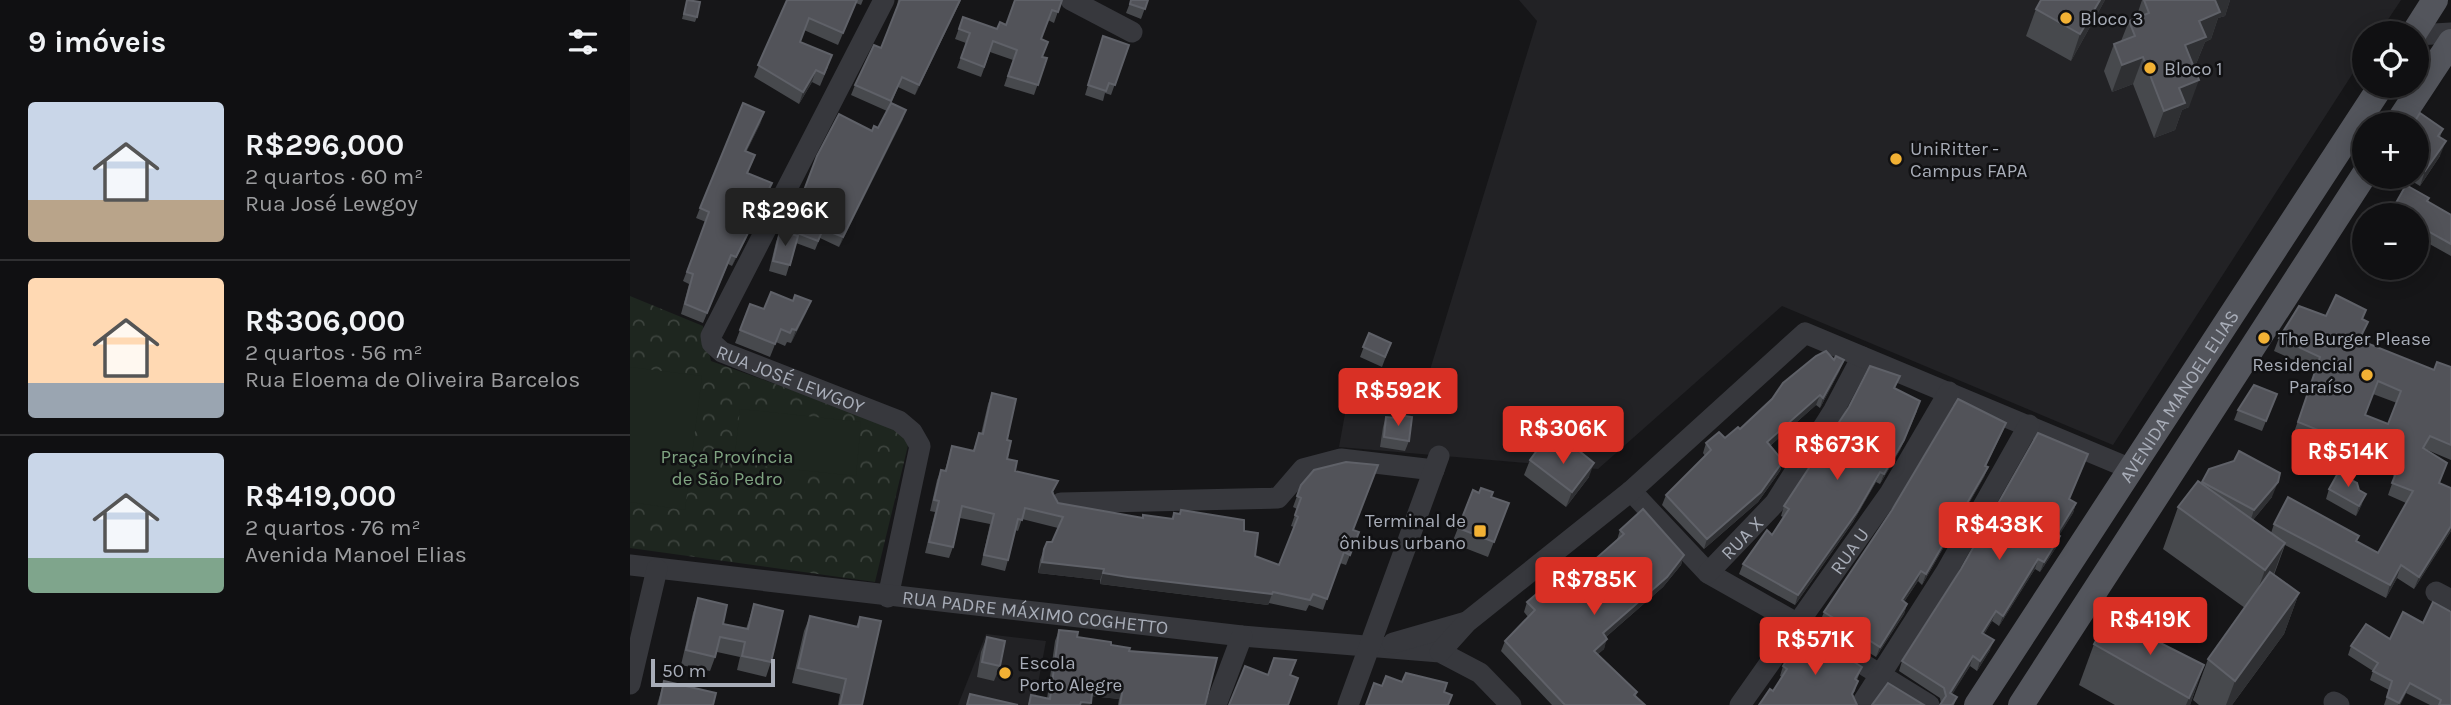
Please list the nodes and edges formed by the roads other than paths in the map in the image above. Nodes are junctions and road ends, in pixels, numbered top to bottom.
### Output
1 (884, 0) edge
2 (1072, 0) edge
3 (2435, 0) edge
4 (2423, 21) edge
5 (1132, 32) dead end
6 (2451, 33) edge
7 (2429, 34) edge
8 (2451, 42) edge
9 (2373, 98) edge
10 (2406, 112) edge
11 (2355, 189) edge
12 (1861, 357) junction
13 (1949, 392) junction
14 (2029, 425) junction
15 (2131, 469) junction
16 (1631, 491) junction
17 (1061, 503) edge
18 (2094, 528) junction
19 (2122, 547) junction
20 (2074, 558) junction
21 (630, 565) edge
22 (657, 569) junction
23 (1707, 573) junction
24 (2103, 577) junction
25 (888, 597) junction
26 (1467, 622) junction
27 (1801, 626) junction
28 (1242, 636) junction
29 (1371, 648) junction
30 (1440, 652) junction
31 (1464, 665) junction
32 (1880, 676) junction
33 (630, 684) edge
34 (2027, 703) edge
35 (1216, 705) edge
36 (1348, 705) edge
37 (1511, 705) edge
38 (1740, 705) edge
39 (1861, 705) edge
40 (1929, 705) edge
41 (1978, 705) edge

1 - 25 street, RUA JOSÉ LEWGOY
2 - 5 street
3 - 4 main road
6 - 7 street
8 - 10 main road
9 - 15 main road, AVENIDA MANOEL ELIAS
11 - 19 main road, AVENIDA MANOEL ELIAS
12 - 13 street
12 - 16 street
12 - 23 street, RUA X
13 - 14 street
13 - 27 street, RUA U
14 - 15 street
14 - 32 street
15 - 18 main road, AVENIDA MANOEL ELIAS
16 - 23 street
16 - 26 street
17 - 29 street
18 - 19 main road
18 - 20 main road, AVENIDA MANOEL ELIAS
19 - 24 main road, AVENIDA MANOEL ELIAS
20 - 24 main road
20 - 41 main road, AVENIDA MANOEL ELIAS
21 - 22 street, RUA PADRE MÁXIMO COGHETTO
22 - 25 street, RUA PADRE MÁXIMO COGHETTO
22 - 33 street
23 - 27 street
24 - 34 main road, AVENIDA MANOEL ELIAS
25 - 28 street, RUA PADRE MÁXIMO COGHETTO
26 - 29 street
26 - 30 street
26 - 31 street
27 - 32 street
27 - 38 street, RUA U
28 - 29 street, RUA PADRE MÁXIMO COGHETTO
28 - 35 street
29 - 30 street, RUA PADRE MÁXIMO COGHETTO
29 - 36 street
30 - 31 street
31 - 37 street
32 - 39 street
32 - 40 street

